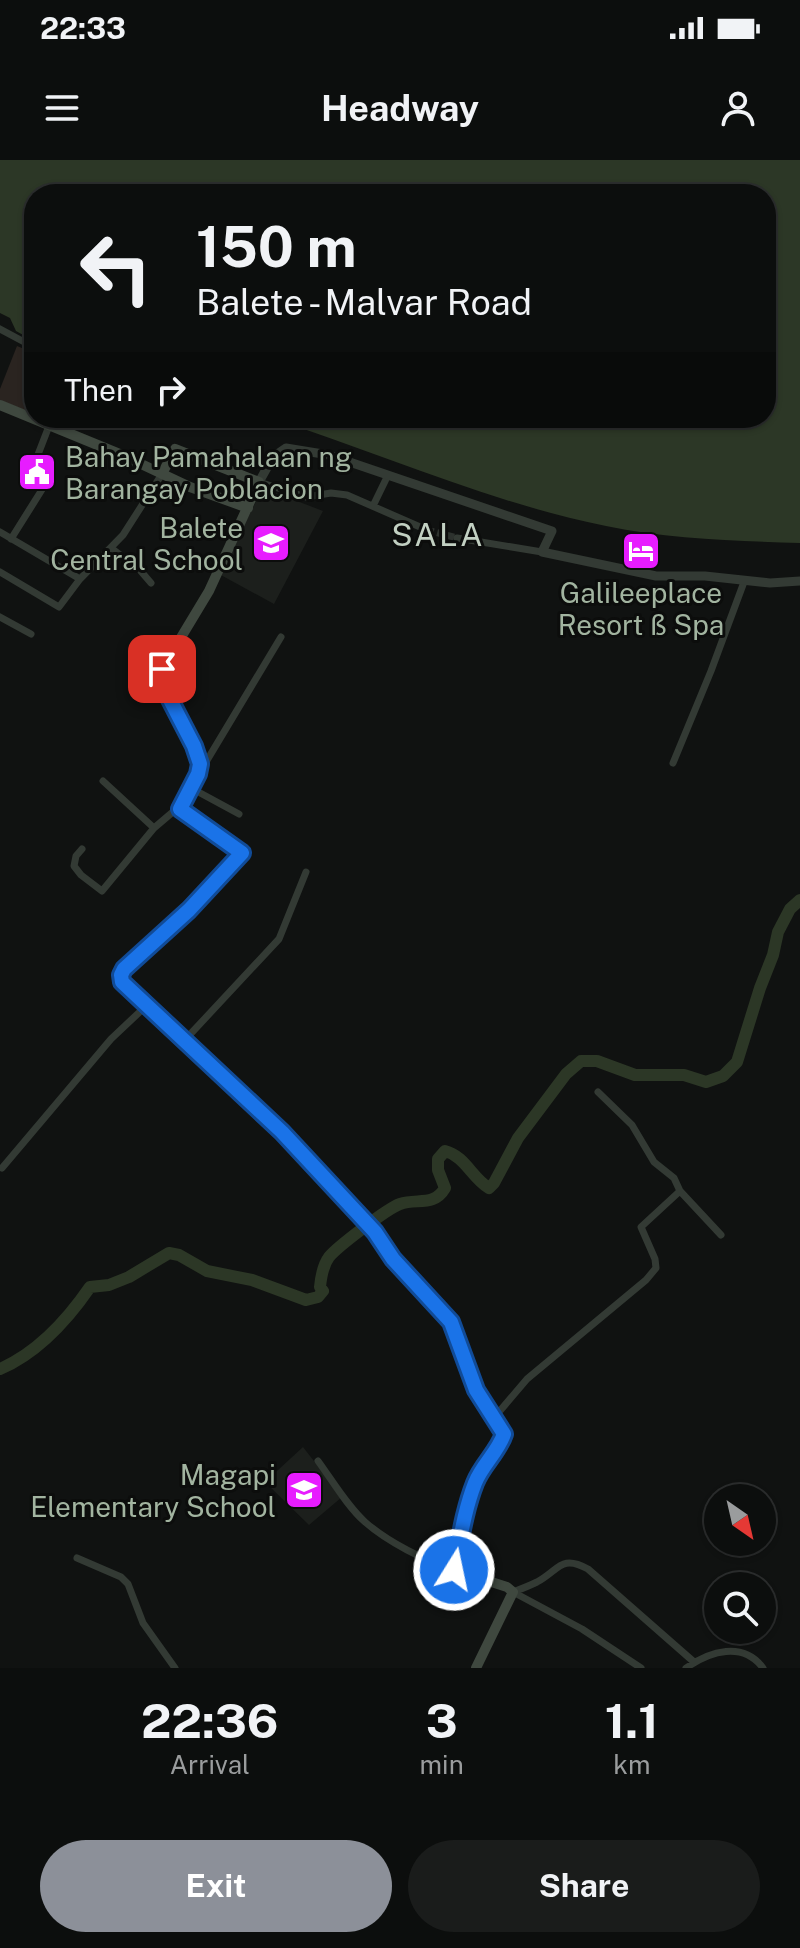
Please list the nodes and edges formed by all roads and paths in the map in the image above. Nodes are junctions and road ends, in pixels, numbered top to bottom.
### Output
1 (0, 329) edge
2 (24, 342) edge
3 (0, 405) edge
4 (24, 415) edge
5 (48, 428) edge
6 (54, 428) edge
7 (162, 474) junction
8 (388, 475) junction
9 (259, 482) junction
10 (373, 506) junction
11 (248, 508) junction
12 (427, 530) tunnel mouth
13 (0, 532) edge
14 (457, 538) tunnel mouth
15 (11, 539) junction
16 (111, 548) junction
17 (542, 552) junction
18 (0, 572) edge
19 (80, 579) junction
20 (800, 581) edge
21 (744, 582) junction
22 (151, 583) dead end
23 (0, 617) edge
24 (31, 634) dead end
25 (281, 637) dead end
26 (673, 763) dead end
27 (198, 774) junction
28 (103, 781) dead end
29 (191, 788) junction
30 (180, 809) junction
31 (239, 814) dead end
32 (154, 828) junction
33 (82, 849) dead end
34 (306, 872) dead end
35 (146, 1006) junction
36 (183, 1042) junction
37 (598, 1092) dead end
38 (2, 1168) dead end
39 (680, 1191) junction
40 (721, 1235) dead end
41 (493, 1419) junction
42 (318, 1461) dead end
43 (77, 1558) dead end
44 (454, 1570) junction
45 (513, 1592) junction
46 (694, 1662) junction
47 (175, 1668) edge
48 (476, 1668) edge
49 (641, 1668) edge
50 (686, 1668) edge
51 (763, 1668) edge

1 - 2 street
3 - 4 main road
5 - 15 street
6 - 7 main road
7 - 9 main road
7 - 11 main road
7 - 16 street
8 - 9 street
8 - 10 street
8 - 17 street
9 - 10 street
9 - 11 main road
10 - 12 street
11 - 27 main road
13 - 15 street
14 - 17 street
15 - 19 street
16 - 19 street
16 - 22 street
17 - 21 street
18 - 19 street
20 - 21 street
21 - 26 street
23 - 24 street
25 - 27 street
27 - 29 main road
28 - 32 street
29 - 30 main road
29 - 31 street
30 - 32 street
30 - 35 main road
32 - 33 street
34 - 36 street
35 - 36 main road
35 - 38 street
36 - 41 main road
37 - 39 street
39 - 40 street
39 - 41 street
41 - 44 main road
42 - 44 street
43 - 47 street
44 - 45 main road
45 - 46 street
45 - 48 main road
45 - 49 street
46 - 50 street
46 - 51 street

